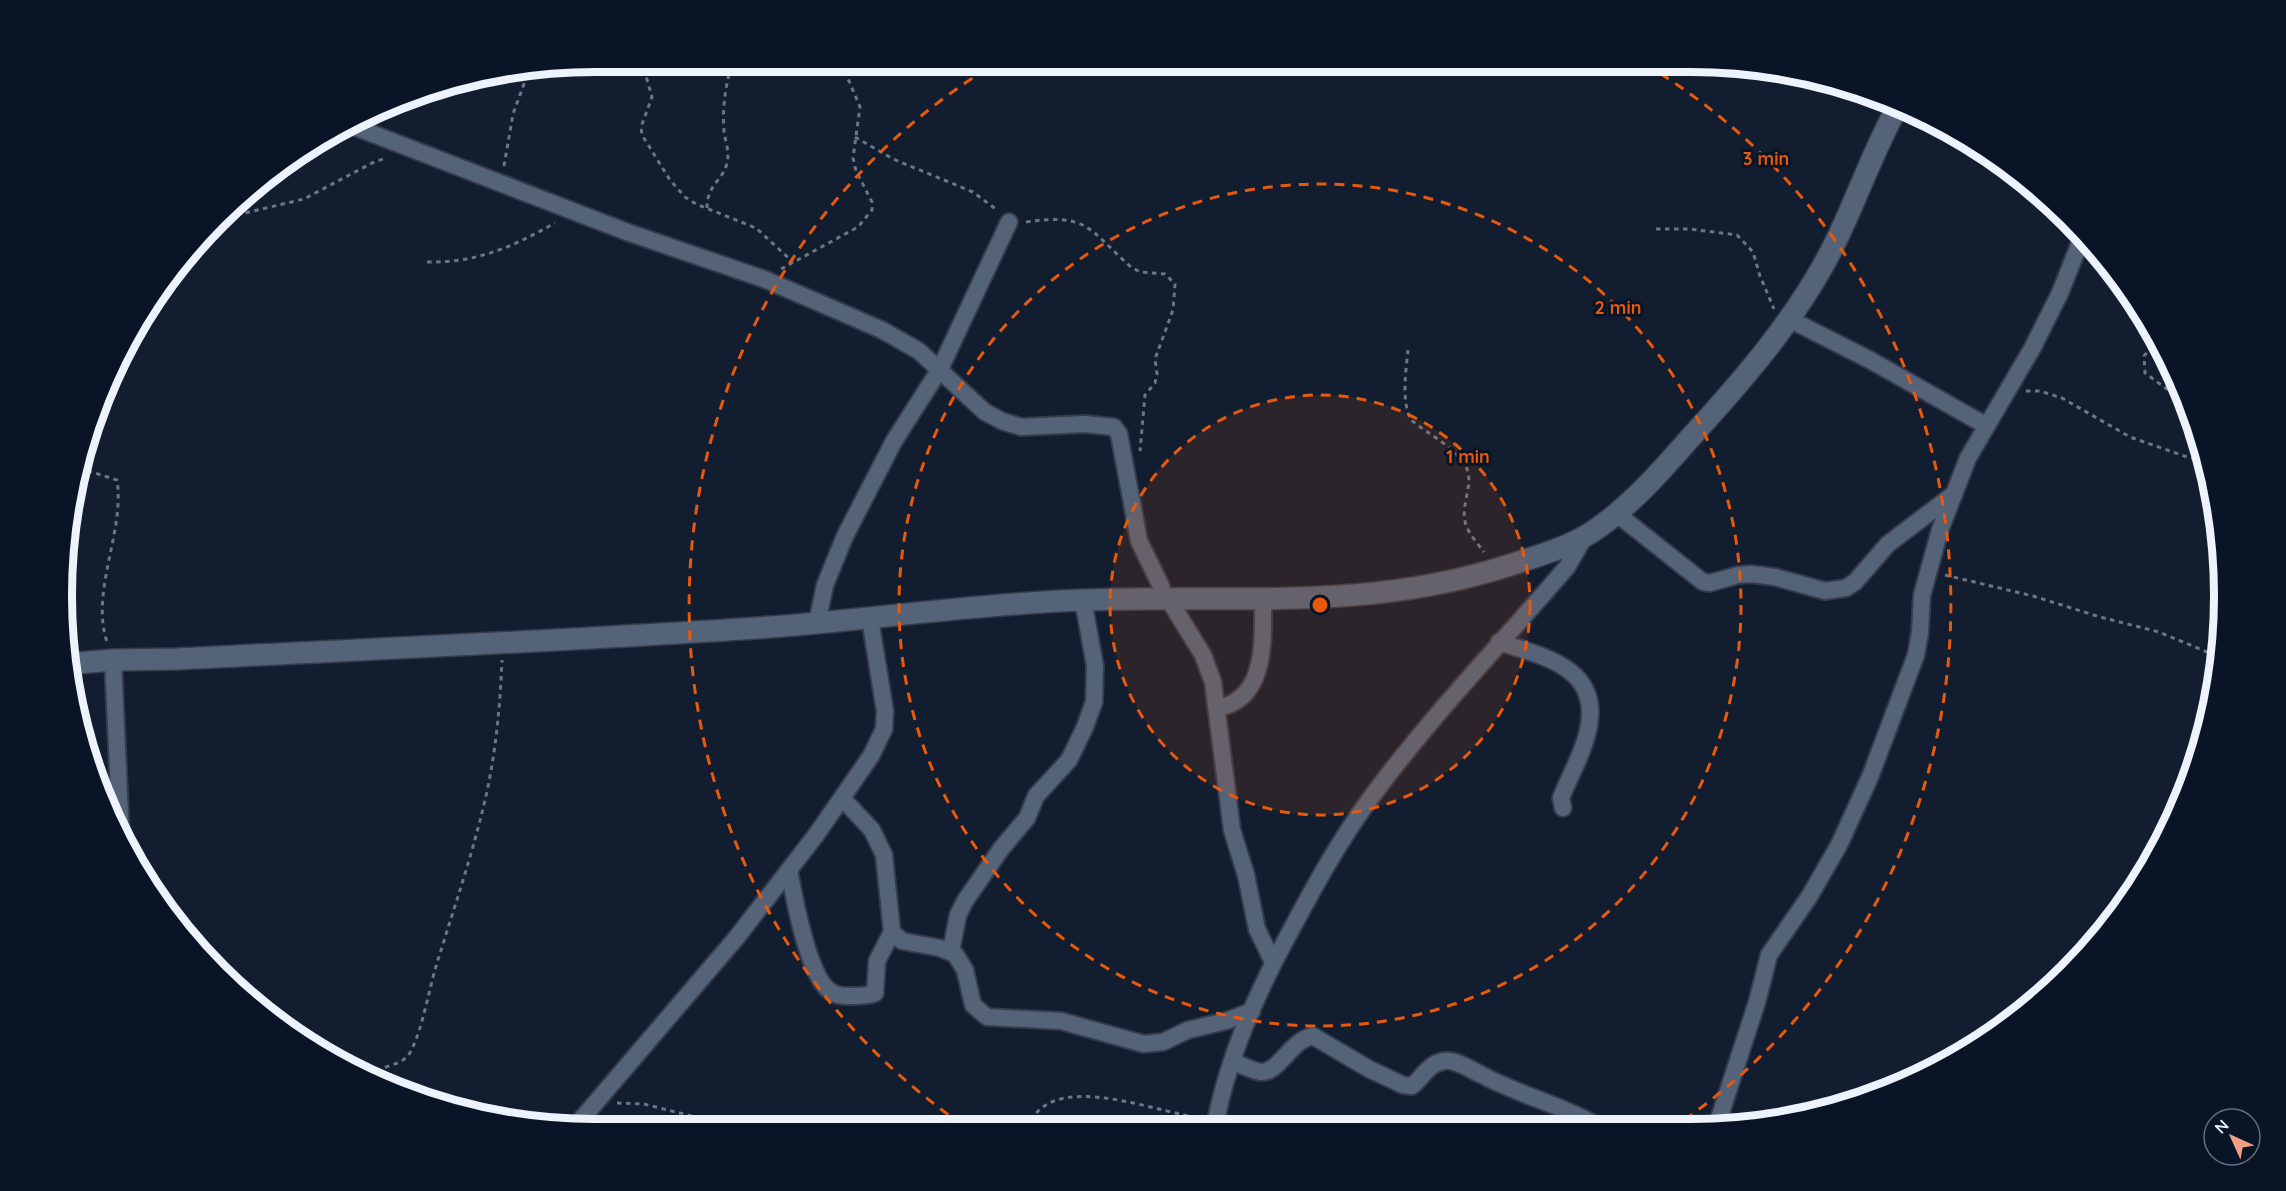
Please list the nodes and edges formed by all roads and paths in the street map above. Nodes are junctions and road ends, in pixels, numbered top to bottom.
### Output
1 (645, 72) edge
2 (730, 72) edge
3 (844, 72) edge
4 (527, 76) edge
5 (1894, 113) edge
6 (359, 129) edge
7 (855, 137) junction
8 (413, 149) junction
9 (499, 182) junction
10 (707, 208) junction
11 (575, 212) junction
12 (236, 215) edge
13 (1009, 222) junction
14 (1656, 229) dead end
15 (2079, 245) edge
16 (427, 262) dead end
17 (793, 262) junction
18 (764, 279) junction
19 (1786, 323) junction
20 (2151, 347) edge
21 (1408, 350) dead end
22 (940, 369) junction
23 (2004, 393) junction
24 (2174, 394) edge
25 (1985, 425) junction
26 (1139, 458) dead end
27 (2196, 458) edge
28 (87, 471) edge
29 (1954, 494) junction
30 (1617, 514) junction
31 (1585, 536) junction
32 (1495, 570) junction
33 (1929, 571) junction
34 (1083, 600) junction
35 (1166, 600) junction
36 (1263, 600) junction
37 (870, 619) junction
38 (817, 623) junction
39 (503, 642) junction
40 (1499, 642) junction
41 (2211, 654) edge
42 (113, 660) junction
43 (76, 663) edge
44 (1217, 708) junction
45 (842, 798) junction
46 (1563, 808) dead end
47 (120, 814) edge
48 (789, 870) junction
49 (892, 932) junction
50 (951, 951) junction
51 (1273, 963) junction
52 (1252, 1011) junction
53 (1233, 1062) junction
54 (379, 1072) edge
55 (597, 1103) junction
56 (1719, 1118) edge
57 (583, 1119) edge
58 (703, 1119) edge
59 (1032, 1119) edge
60 (1196, 1119) edge
61 (1216, 1119) edge
62 (1585, 1119) edge

1 - 10 path
2 - 10 path
3 - 7 path
4 - 9 path
5 - 19 street
6 - 8 street
7 - 13 path
7 - 17 path
8 - 9 street
8 - 12 path
9 - 11 street
10 - 17 path
11 - 16 path
11 - 18 street
13 - 22 street
13 - 26 path
14 - 19 path
15 - 23 street
17 - 18 path
18 - 22 street
19 - 25 street
19 - 30 street
20 - 24 path
21 - 32 path
22 - 35 street
22 - 38 street
23 - 25 street
23 - 27 path
25 - 29 street
28 - 42 path
29 - 30 street
29 - 33 street
30 - 31 street
31 - 32 street
31 - 40 street
32 - 36 street
33 - 41 path
33 - 56 street
34 - 35 street
34 - 37 street
34 - 50 street
35 - 36 street
35 - 44 street
36 - 44 street
37 - 38 street
37 - 45 street
38 - 39 street
39 - 42 street
39 - 54 path
40 - 46 street
40 - 51 street
42 - 43 street
42 - 47 street
44 - 51 street
45 - 48 street
45 - 49 street
48 - 49 street
48 - 55 street
49 - 50 street
50 - 52 street
51 - 52 street
52 - 53 street
53 - 61 street
53 - 62 street
55 - 57 street
55 - 58 path
59 - 60 path

